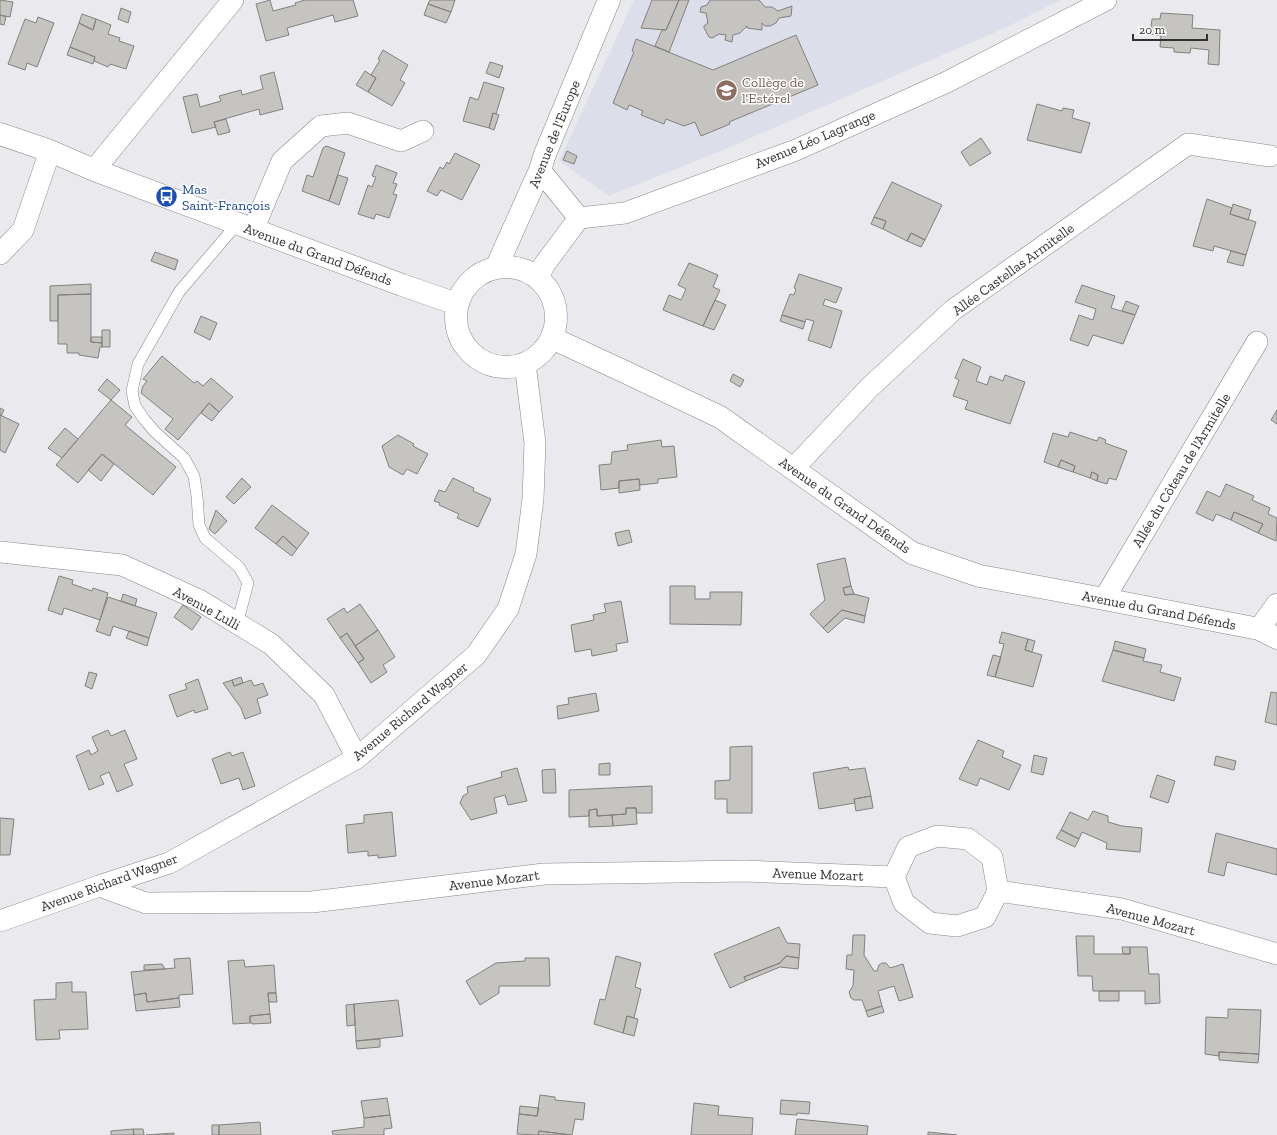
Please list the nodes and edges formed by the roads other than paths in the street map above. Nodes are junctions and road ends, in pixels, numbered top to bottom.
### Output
1 (233, 0) edge
2 (609, 0) edge
3 (1106, 0) edge
4 (423, 131) dead end
5 (0, 134) edge
6 (50, 151) junction
7 (1270, 156) dead end
8 (94, 170) junction
9 (540, 170) junction
10 (579, 218) junction
11 (245, 227) junction
12 (0, 254) edge
13 (496, 268) junction
14 (538, 278) junction
15 (457, 304) junction
16 (552, 338) junction
17 (1257, 342) dead end
18 (525, 364) junction
19 (794, 469) junction
20 (0, 552) edge
21 (1104, 599) junction
22 (1277, 604) edge
23 (237, 624) junction
24 (1268, 633) edge
25 (357, 758) junction
26 (894, 876) junction
27 (99, 886) junction
28 (998, 891) junction
29 (0, 921) edge
30 (1277, 954) edge

1 - 8 street
2 - 9 street, Avenue de l'Europe
3 - 10 street, Avenue Léo Lagrange
4 - 11 street
5 - 6 street, Avenue du Grand Défends
6 - 8 street, Avenue du Grand Défends
6 - 12 street
7 - 19 street, Allée Castellas Armitelle
8 - 11 street, Avenue du Grand Défends
9 - 10 street
9 - 13 street, Avenue de l'Europe
10 - 14 street
11 - 15 street, Avenue du Grand Défends
11 - 23 lane
13 - 14 street
13 - 15 street
14 - 16 street
15 - 18 street
16 - 18 street
16 - 19 street, Avenue du Grand Défends
17 - 21 street, Allée du Côteau de l'Armitelle
18 - 25 street, Avenue Richard Wagner
19 - 21 street, Avenue du Grand Défends
20 - 23 street, Avenue Lulli
21 - 24 street, Avenue du Grand Défends
22 - 24 street
23 - 25 street, Avenue Lulli
25 - 27 street, Avenue Richard Wagner
26 - 27 street, Avenue Mozart
26 - 28 street
26 - 28 street
27 - 29 street, Avenue Richard Wagner
28 - 30 street, Avenue Mozart

